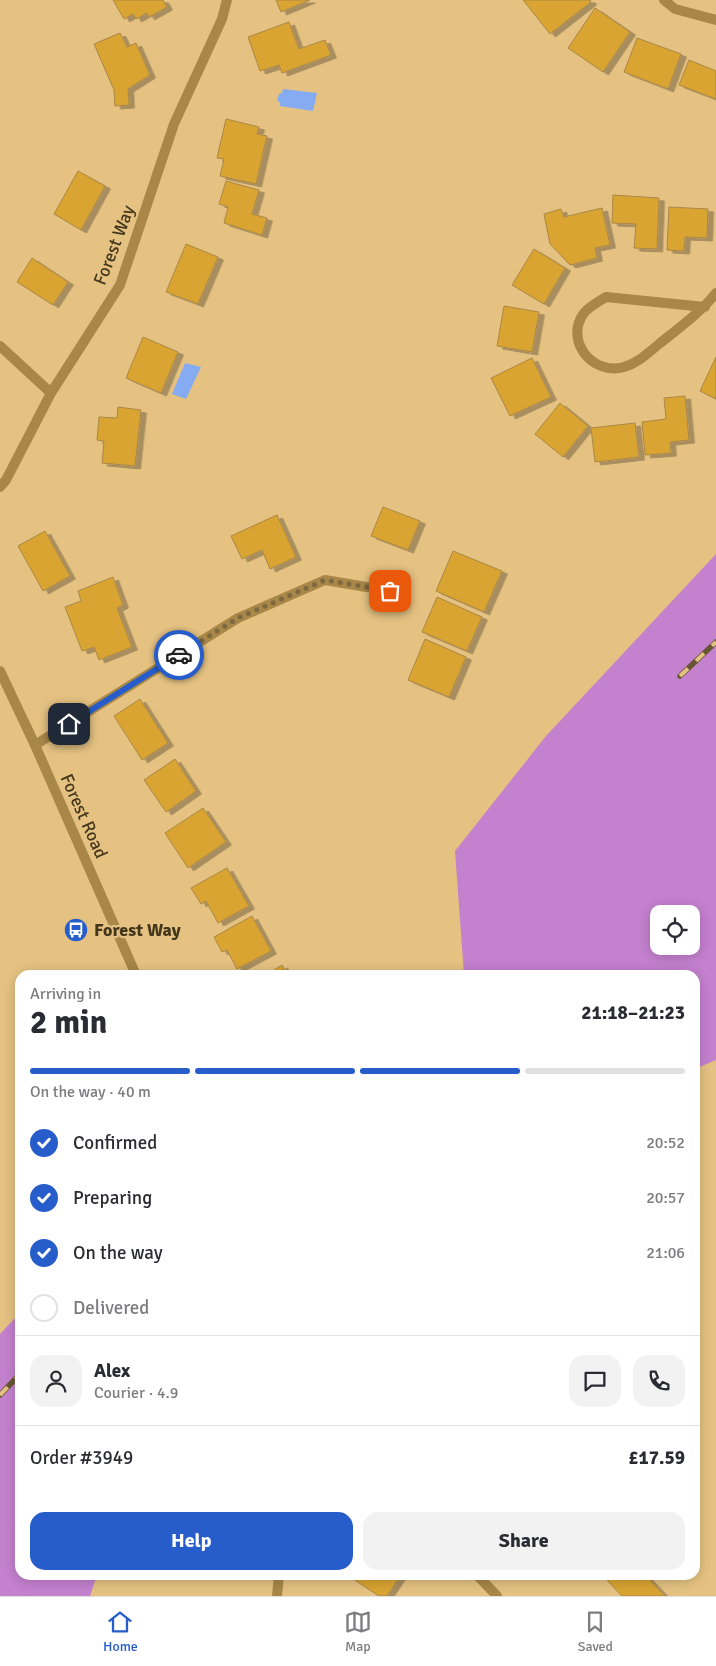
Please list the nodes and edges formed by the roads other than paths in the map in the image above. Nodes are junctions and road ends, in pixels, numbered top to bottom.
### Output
1 (226, 0) edge
2 (664, 0) edge
3 (716, 20) edge
4 (716, 293) edge
5 (706, 307) junction
6 (0, 346) edge
7 (51, 393) junction
8 (0, 487) edge
9 (390, 591) dead end
10 (0, 672) edge
11 (35, 745) junction
12 (134, 970) edge
13 (279, 1580) edge
14 (483, 1580) edge
15 (277, 1596) edge
16 (497, 1596) edge

1 - 7 street, Forest Way
2 - 3 street
4 - 5 street
5 - 5 street
6 - 7 street
7 - 8 street, Forest Way
9 - 11 street
10 - 11 street, Forest Road
11 - 12 street, Forest Road
13 - 15 street
14 - 16 street

